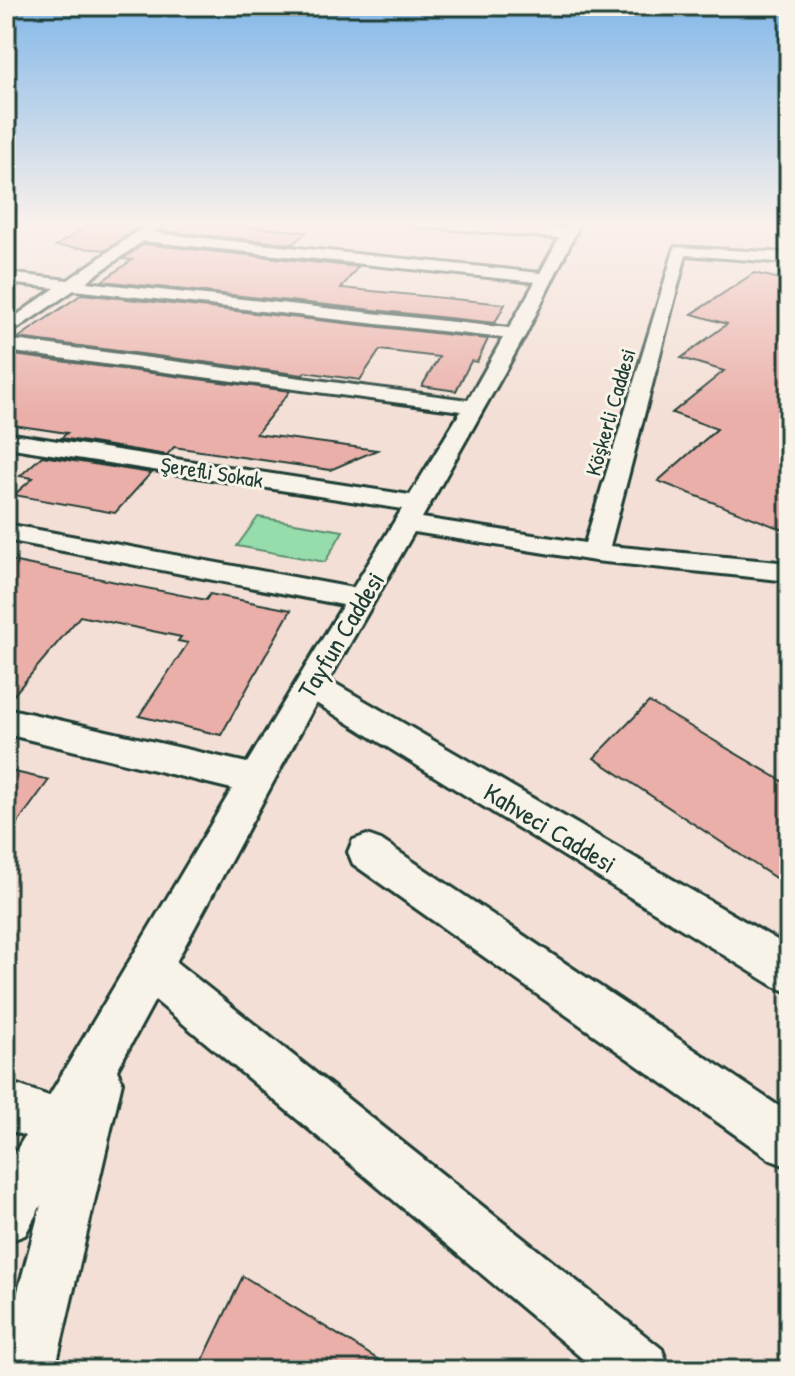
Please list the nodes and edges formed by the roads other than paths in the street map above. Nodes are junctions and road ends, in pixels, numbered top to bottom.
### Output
1 (73, 286) edge
2 (96, 286) edge
3 (542, 286) edge
4 (670, 286) edge
5 (6, 331) edge
6 (517, 334) junction
7 (6, 345) edge
8 (476, 407) junction
9 (6, 440) edge
10 (413, 513) junction
11 (6, 532) edge
12 (595, 553) junction
13 (789, 572) edge
14 (361, 599) junction
15 (311, 685) junction
16 (6, 721) edge
17 (256, 780) junction
18 (367, 852) dead end
19 (151, 969) junction
20 (789, 971) edge
21 (107, 1048) junction
22 (6, 1105) edge
23 (60, 1125) junction
24 (789, 1142) edge
25 (6, 1216) edge
26 (26, 1370) edge
27 (641, 1370) edge

1 - 5 street
2 - 6 street
3 - 6 street, Tayfun Caddesi
4 - 12 street, Köşkerli Caddesi
6 - 8 street, Tayfun Caddesi
7 - 8 street
8 - 10 street, Tayfun Caddesi
9 - 10 street, Şerefli Sokak
10 - 12 street, Şerefli Sokak
10 - 14 street, Tayfun Caddesi
11 - 14 street
12 - 13 street, Şerefli Sokak
14 - 15 street, Tayfun Caddesi
15 - 17 street, Tayfun Caddesi
15 - 20 street, Kahveci Caddesi
16 - 17 street
17 - 19 street, Tayfun Caddesi
18 - 24 street
19 - 21 street, Tayfun Caddesi
19 - 27 street
21 - 23 street
21 - 26 street
22 - 23 street
23 - 25 street

